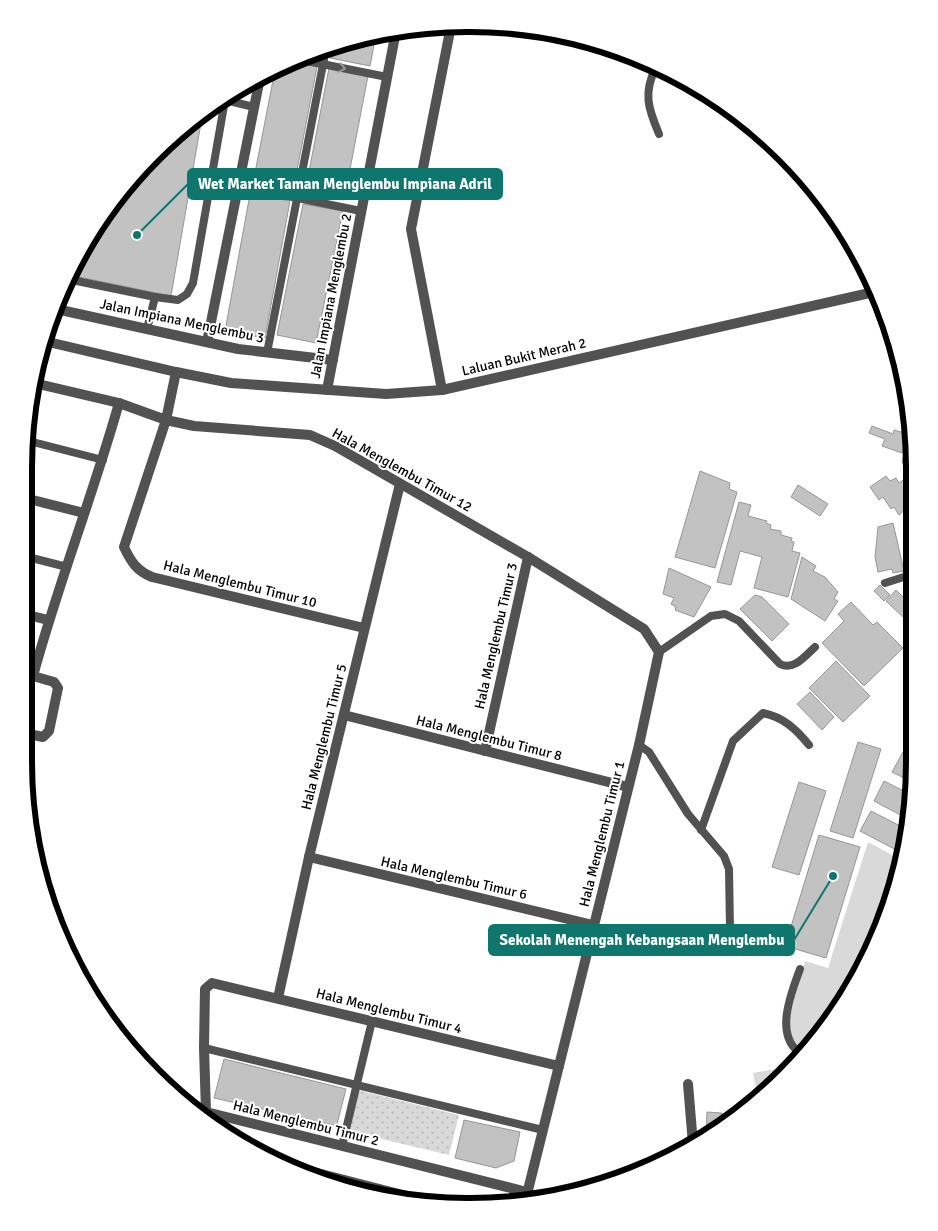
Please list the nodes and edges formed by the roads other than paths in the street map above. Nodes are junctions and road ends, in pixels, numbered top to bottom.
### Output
1 (450, 33) edge
2 (394, 39) edge
3 (324, 58) edge
4 (313, 62) edge
5 (322, 64) junction
6 (653, 74) edge
7 (387, 77) junction
8 (258, 87) edge
9 (234, 101) edge
10 (254, 107) junction
11 (223, 108) edge
12 (659, 134) dead end
13 (238, 186) junction
14 (296, 198) junction
15 (361, 211) junction
16 (76, 281) edge
17 (868, 293) edge
18 (156, 297) junction
19 (63, 311) edge
20 (147, 329) junction
21 (207, 342) junction
22 (51, 343) edge
23 (267, 352) junction
24 (332, 360) junction
25 (176, 372) junction
26 (41, 384) edge
27 (327, 390) junction
28 (442, 390) junction
29 (119, 403) junction
30 (166, 420) junction
31 (33, 442) edge
32 (102, 460) junction
33 (400, 484) junction
34 (32, 500) edge
35 (84, 513) junction
36 (528, 557) junction
37 (32, 558) edge
38 (67, 567) junction
39 (906, 576) edge
40 (885, 583) dead end
41 (32, 616) edge
42 (48, 620) junction
43 (364, 628) junction
44 (815, 647) dead end
45 (659, 652) junction
46 (32, 666) edge
47 (32, 676) edge
48 (344, 715) junction
49 (32, 735) edge
50 (638, 745) junction
51 (809, 745) dead end
52 (485, 751) junction
53 (628, 788) junction
54 (701, 830) junction
55 (308, 857) junction
56 (593, 925) junction
57 (730, 929) dead end
58 (800, 969) dead end
59 (212, 983) joint
60 (278, 998) junction
61 (372, 1021) junction
62 (204, 1048) junction
63 (796, 1051) edge
64 (559, 1066) junction
65 (688, 1084) dead end
66 (357, 1085) junction
67 (206, 1110) edge
68 (215, 1117) edge
69 (543, 1130) junction
70 (693, 1136) edge
71 (342, 1146) junction
72 (342, 1179) edge
73 (380, 1189) edge
74 (527, 1195) edge

1 - 28 street
2 - 7 street, Jalan Impiana Menglembu 2
3 - 5 lane
4 - 5 lane
5 -> 7 lane
5 - 14 lane
6 - 12 lane
7 - 15 street, Jalan Impiana Menglembu 2
8 - 10 street
9 - 10 lane
10 - 13 street
11 - 18 lane
13 - 14 lane
13 - 21 street
14 - 15 lane
14 - 23 lane
15 - 24 street, Jalan Impiana Menglembu 2
16 - 18 lane
17 - 28 street, Laluan Bukit Merah 2
18 - 20 lane
19 - 20 street, Jalan Impiana Menglembu 3
20 - 21 street, Jalan Impiana Menglembu 3
21 - 23 street, Jalan Impiana Menglembu 3
22 - 25 street, Laluan Bukit Merah 2
23 - 24 street, Jalan Impiana Menglembu 3
24 - 27 street, Jalan Impiana Menglembu 2
25 - 27 street, Laluan Bukit Merah 2
25 - 30 street
26 - 29 street, Hala Menglembu Timur 12
27 - 28 street, Laluan Bukit Merah 2
29 - 30 street, Hala Menglembu Timur 12
29 - 32 street
30 - 33 street, Hala Menglembu Timur 12
30 - 43 street, Hala Menglembu Timur 10
31 - 32 lane
32 - 35 street
33 - 36 street, Hala Menglembu Timur 12
33 - 43 street, Hala Menglembu Timur 5
34 - 35 street
35 - 38 street
36 - 45 street, Hala Menglembu Timur 12
36 - 52 street, Hala Menglembu Timur 3
37 - 38 lane
38 - 42 street
39 - 40 lane
41 - 42 street
42 - 46 street
43 - 48 street, Hala Menglembu Timur 5
44 - 45 lane
45 - 50 street, Hala Menglembu Timur 1
47 - 49 street
48 - 52 street, Hala Menglembu Timur 8
48 - 55 street, Hala Menglembu Timur 5
50 - 53 street, Hala Menglembu Timur 1
50 - 54 lane
51 - 54 lane
52 - 53 street, Hala Menglembu Timur 8
53 - 56 street, Hala Menglembu Timur 1
54 - 57 lane
55 - 56 street, Hala Menglembu Timur 6
55 - 60 street, Hala Menglembu Timur 5
56 - 64 street, Hala Menglembu Timur 1
58 - 63 lane
59 - 60 street, Hala Menglembu Timur 4
59 - 62 street, Hala Menglembu Timur 2
60 - 61 street, Hala Menglembu Timur 4
61 - 64 street, Hala Menglembu Timur 4
61 - 66 lane
62 - 66 lane
62 - 67 street, Hala Menglembu Timur 2
64 - 69 street, Hala Menglembu Timur 1
65 - 70 street
66 - 69 lane
66 - 71 lane
68 - 71 street, Hala Menglembu Timur 2
69 - 74 street, Hala Menglembu Timur 1
71 - 74 street, Hala Menglembu Timur 2
72 - 73 street

